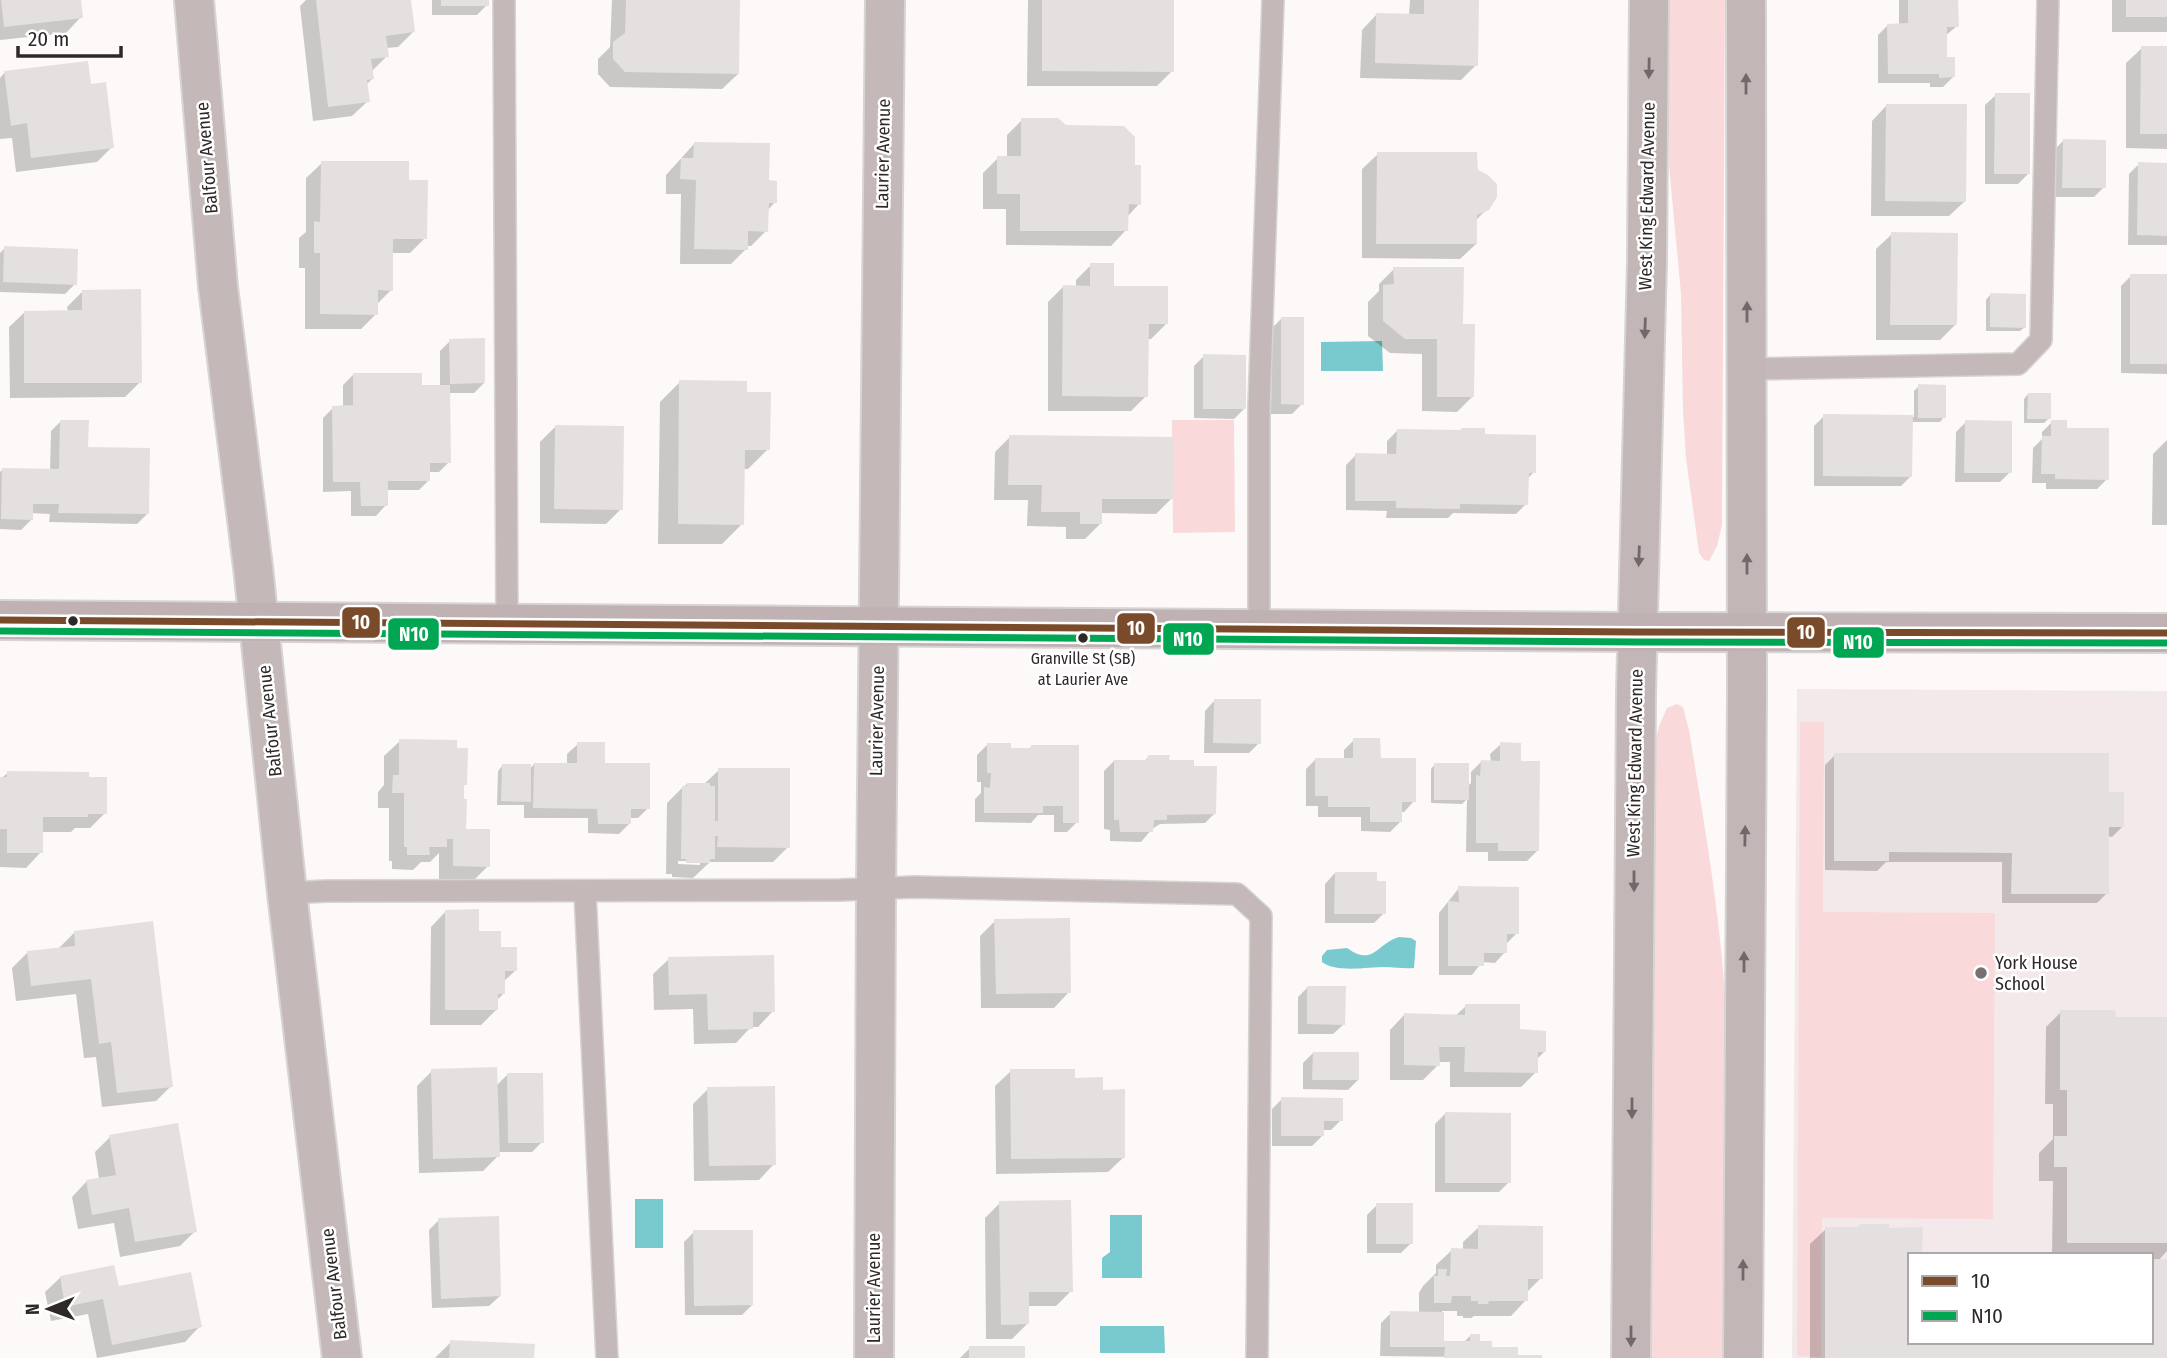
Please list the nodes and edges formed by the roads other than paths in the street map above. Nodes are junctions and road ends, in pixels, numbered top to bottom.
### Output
1 (194, 0) edge
2 (504, 0) edge
3 (885, 0) edge
4 (1273, 0) edge
5 (1649, 0) edge
6 (1746, 0) edge
7 (2048, 0) edge
8 (1748, 369) junction
9 (0, 620) edge
10 (259, 622) junction
11 (507, 625) junction
12 (878, 627) junction
13 (1259, 629) junction
14 (1637, 632) junction
15 (1746, 632) junction
16 (2167, 634) edge
17 (876, 889) junction
18 (584, 891) junction
19 (287, 893) junction
20 (342, 1358) edge
21 (607, 1358) edge
22 (874, 1358) edge
23 (1257, 1358) edge
24 (1630, 1358) edge
25 (1743, 1358) edge

1 - 10 street, Balfour Avenue
2 - 11 lane
3 - 12 street, Laurier Avenue
4 - 13 lane
5 -> 14 main road, West King Edward Avenue
8 -> 6 main road
7 - 8 lane
15 -> 8 main road
9 - 10 highway
10 - 11 highway
10 - 19 street, Balfour Avenue
11 - 12 highway
12 - 13 highway
12 - 17 street, Laurier Avenue
13 - 14 highway
14 - 15 highway
14 -> 24 main road, West King Edward Avenue
15 - 16 highway
25 -> 15 main road
17 - 18 lane
17 - 22 street, Laurier Avenue
17 - 23 lane
18 - 19 lane
18 - 21 lane
19 - 20 street, Balfour Avenue

